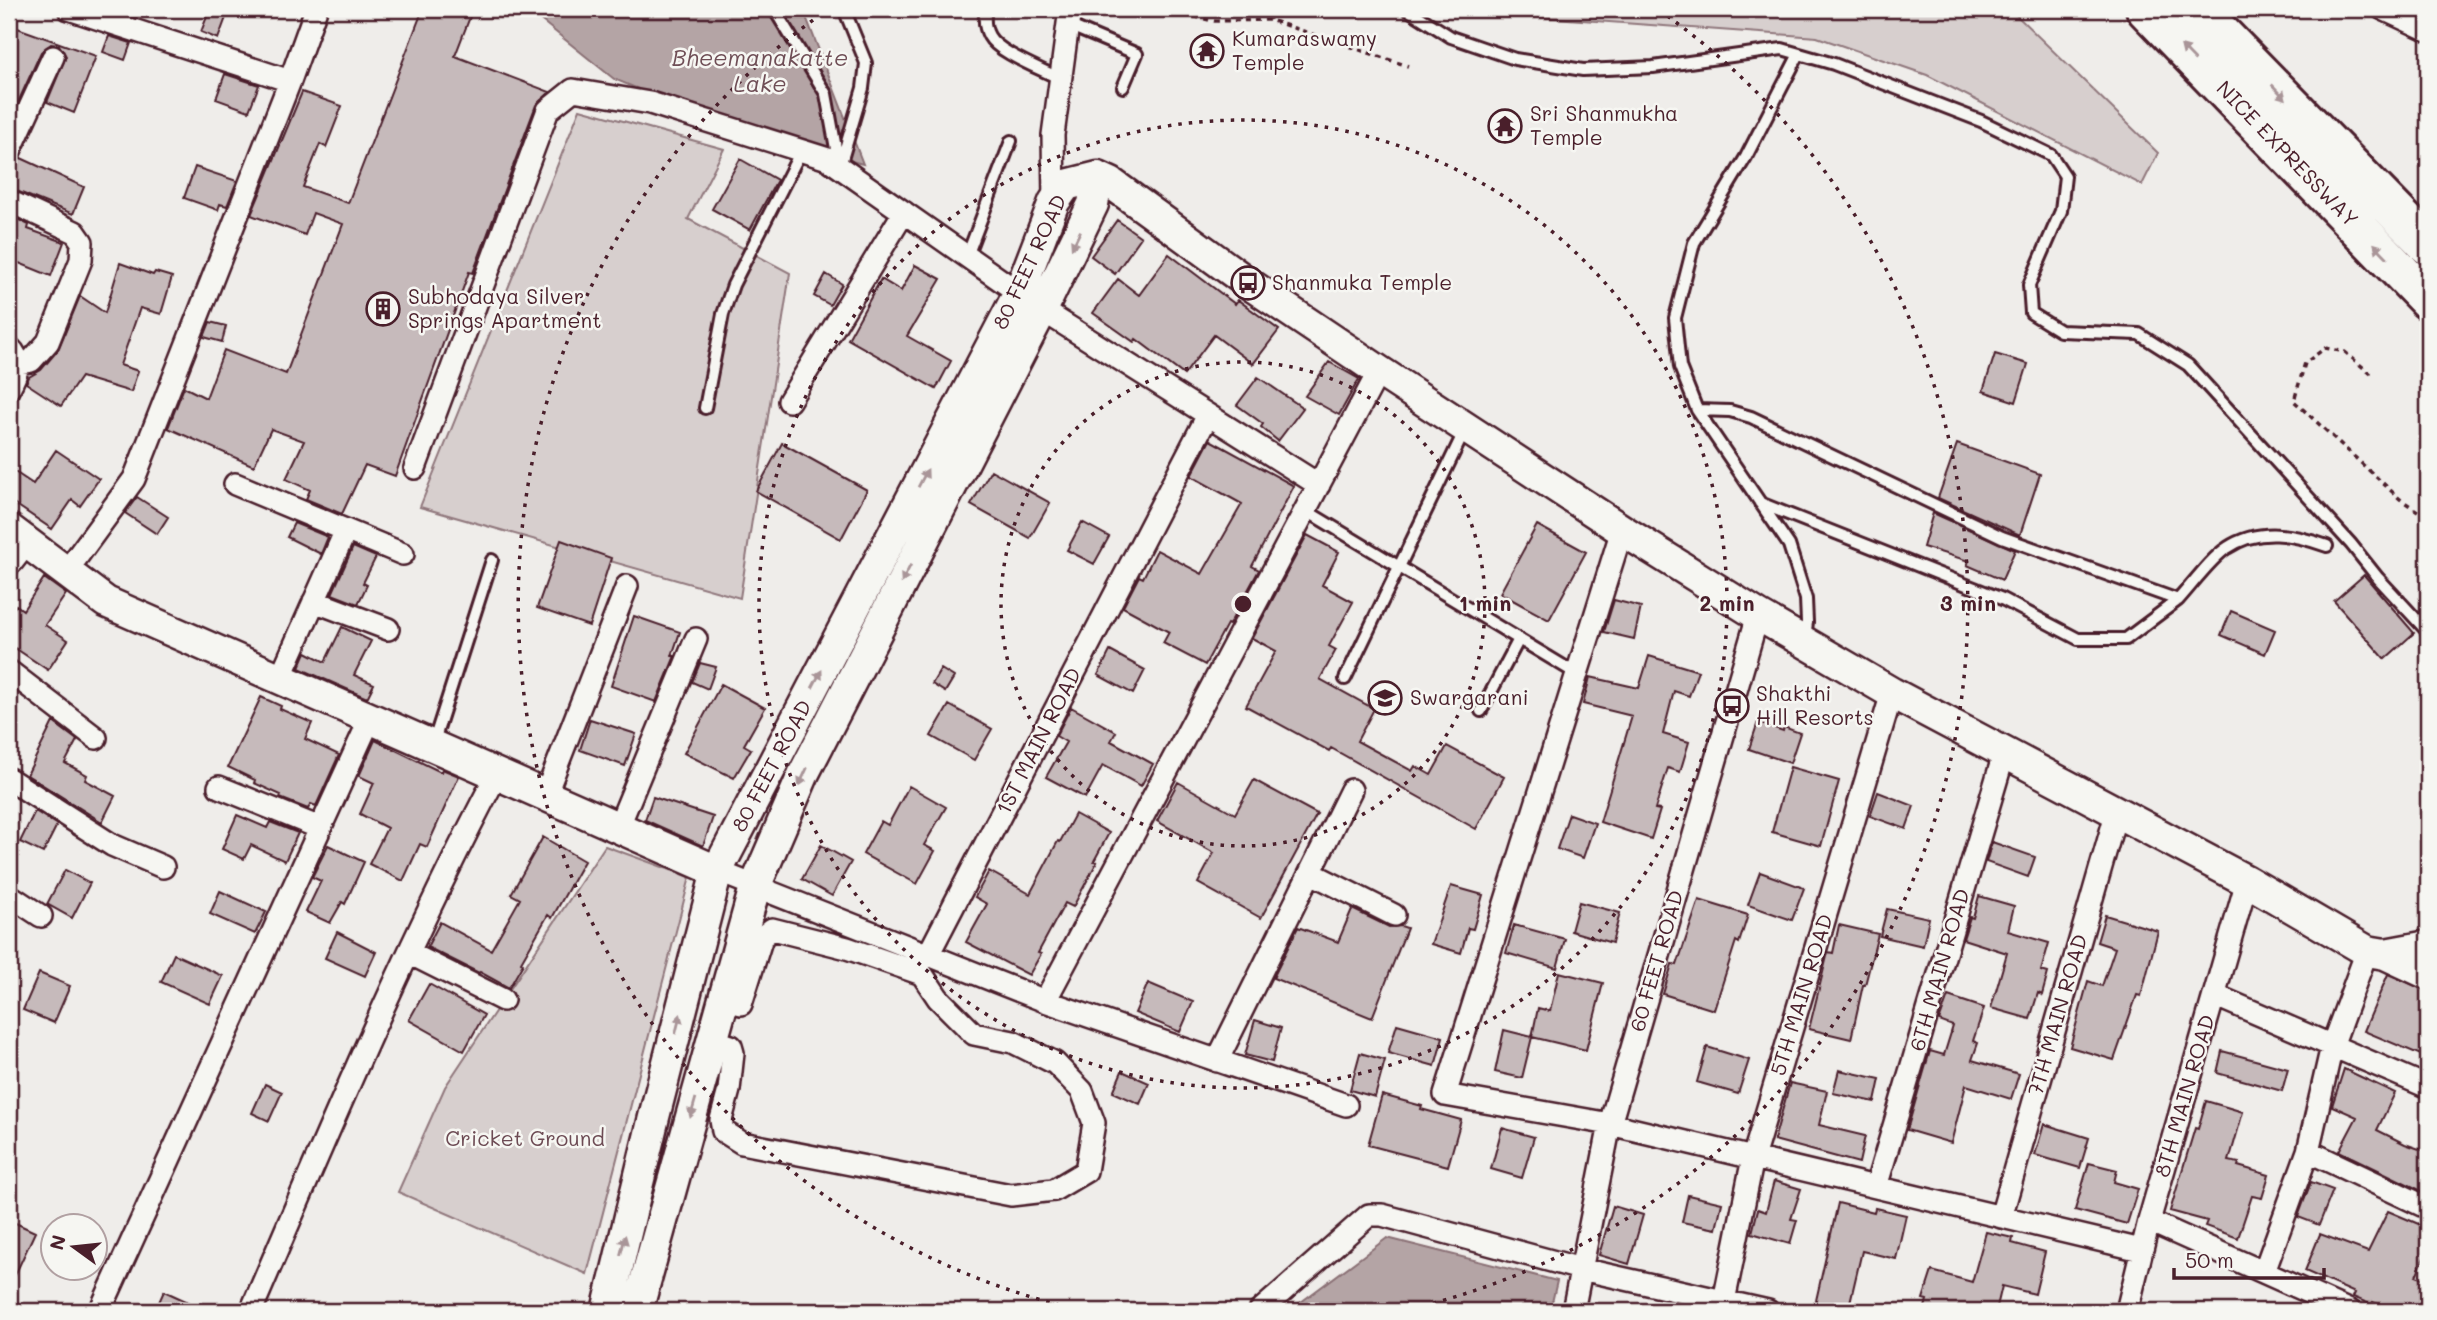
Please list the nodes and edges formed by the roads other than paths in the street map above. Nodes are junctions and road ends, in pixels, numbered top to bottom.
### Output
1 (69, 9) edge
2 (316, 9) edge
3 (774, 9) edge
4 (844, 9) edge
5 (986, 9) edge
6 (1406, 9) edge
7 (2146, 9) edge
8 (2197, 9) edge
9 (2383, 9) edge
10 (1069, 17) edge
11 (2428, 30) edge
12 (1799, 54) junction
13 (53, 57) dead end
14 (1060, 79) junction
15 (290, 81) junction
16 (1123, 87) dead end
17 (1011, 141) dead end
18 (801, 151) junction
19 (9, 153) edge
20 (840, 168) junction
21 (1098, 177) junction
22 (9, 201) edge
23 (1054, 202) junction
24 (904, 212) junction
25 (2428, 245) edge
26 (968, 256) junction
27 (2428, 300) edge
28 (1030, 302) junction
29 (14, 355) edge
30 (1379, 371) junction
31 (9, 388) edge
32 (789, 401) dead end
33 (705, 408) dead end
34 (1697, 410) junction
35 (1208, 415) junction
36 (1466, 428) junction
37 (415, 468) dead end
38 (235, 484) dead end
39 (1319, 485) junction
40 (1760, 503) junction
41 (1305, 510) junction
42 (346, 530) junction
43 (1622, 530) junction
44 (14, 543) edge
45 (2327, 546) dead end
46 (403, 554) dead end
47 (492, 559) dead end
48 (1399, 567) junction
49 (66, 572) junction
50 (626, 586) dead end
51 (2178, 600) junction
52 (314, 601) junction
53 (1758, 615) junction
54 (388, 629) dead end
55 (2428, 632) edge
56 (696, 639) dead end
57 (1519, 639) junction
58 (1804, 642) junction
59 (9, 671) edge
60 (1577, 674) junction
61 (280, 678) junction
62 (1345, 680) dead end
63 (1892, 693) junction
64 (1481, 711) dead end
65 (370, 719) junction
66 (96, 737) dead end
67 (432, 746) junction
68 (2004, 754) junction
69 (497, 774) junction
70 (9, 779) edge
71 (219, 787) dead end
72 (1351, 790) dead end
73 (545, 796) junction
74 (2116, 814) junction
75 (320, 828) junction
76 (618, 828) junction
77 (163, 867) dead end
78 (717, 871) junction
79 (1311, 873) junction
80 (2247, 881) junction
81 (755, 887) junction
82 (9, 895) edge
83 (1394, 915) dead end
84 (41, 916) dead end
85 (2428, 946) edge
86 (409, 953) junction
87 (2376, 953) junction
88 (928, 955) junction
89 (2428, 974) edge
90 (2214, 995) junction
91 (724, 999) junction
92 (503, 1000) dead end
93 (1045, 1001) junction
94 (712, 1040) junction
95 (2332, 1046) junction
96 (1217, 1061) junction
97 (2428, 1087) edge
98 (1346, 1105) dead end
99 (1609, 1124) junction
100 (2308, 1151) junction
101 (1753, 1158) junction
102 (1876, 1187) junction
103 (2428, 1208) edge
104 (2001, 1217) junction
105 (2149, 1221) junction
106 (2141, 1250) junction
107 (1581, 1269) junction
108 (2264, 1272) junction
109 (1723, 1306) edge
110 (100, 1311) edge
111 (251, 1311) edge
112 (607, 1311) edge
113 (636, 1311) edge
114 (1261, 1311) edge
115 (1573, 1311) edge
116 (1768, 1311) edge
117 (2127, 1311) edge
118 (2350, 1311) edge

1 - 15 street
2 - 15 street
3 - 20 lane
4 - 20 lane
5 - 14 lane
6 - 12 lane
27 -> 7 highway, NICE EXPRESSWAY
8 -> 25 highway, NICE EXPRESSWAY
9 - 11 street
10 - 14 street
10 - 16 lane
12 - 34 lane
12 - 55 lane
13 - 19 street
14 - 23 street
15 - 49 street
17 - 26 lane
18 - 20 street
18 - 33 lane
18 - 37 street
20 - 24 street
21 - 23 main road, 80 FEET ROAD
21 -> 28 main road, 80 FEET ROAD
21 - 30 main road
22 - 29 street
23 - 28 main road, 80 FEET ROAD
24 - 26 street
24 - 32 street
26 - 28 street
28 - 35 street
78 -> 28 main road, 80 FEET ROAD
28 -> 81 main road, 80 FEET ROAD
29 - 31 street
30 - 36 main road
30 - 39 street
34 - 40 lane
34 - 51 lane
35 - 39 street
35 - 88 street, 1ST MAIN ROAD
36 - 43 main road
36 - 48 lane
38 - 42 street
39 - 41 street
40 - 51 lane
40 - 58 lane
41 - 48 lane
41 - 93 street
42 - 46 street
42 - 52 street
43 - 53 main road
43 - 60 street
44 - 49 main road
45 - 51 lane
47 - 67 lane
48 - 57 lane
48 - 62 lane
49 - 61 main road
50 - 73 street
52 - 54 street
52 - 61 street
53 - 58 main road
53 - 99 street, 60 FEET ROAD
56 - 76 street
57 - 60 lane
57 - 64 lane
58 - 63 main road
59 - 66 street
60 - 99 street
61 - 65 main road
63 - 68 main road
63 - 101 street, 5TH MAIN ROAD
65 - 67 main road
65 - 75 street
67 - 69 main road
68 - 74 main road
68 - 102 street, 6TH MAIN ROAD
69 - 73 main road
69 - 86 street
70 - 77 street
71 - 75 street
72 - 79 street
73 - 76 main road
74 - 80 main road
74 - 104 street, 7TH MAIN ROAD
75 - 110 street
76 - 78 main road
78 - 81 street
112 -> 78 main road, 80 FEET ROAD
79 - 83 street
79 - 96 street
80 - 87 main road
80 - 90 street, 8TH MAIN ROAD
81 - 88 street
81 - 91 main road, 80 FEET ROAD
82 - 84 street
85 - 87 main road
86 - 92 street
86 - 111 street
87 - 89 main road
87 - 95 street
88 - 93 street
90 - 95 street
90 - 105 street, 8TH MAIN ROAD
91 - 94 main road, 80 FEET ROAD
91 - 94 street
93 - 96 street
94 -> 113 main road, 80 FEET ROAD
95 - 97 street
95 - 100 street
96 - 98 street
99 - 101 street
99 - 107 street, 60 FEET ROAD
100 - 103 street
100 - 108 street
101 - 102 street
101 - 109 street, 5TH MAIN ROAD
102 - 104 street
104 - 106 street
105 - 106 street, 8TH MAIN ROAD
105 - 108 street
106 - 117 street, 8TH MAIN ROAD
107 - 109 street
107 - 114 street
107 - 115 street, 60 FEET ROAD
108 - 118 street
109 - 116 street

